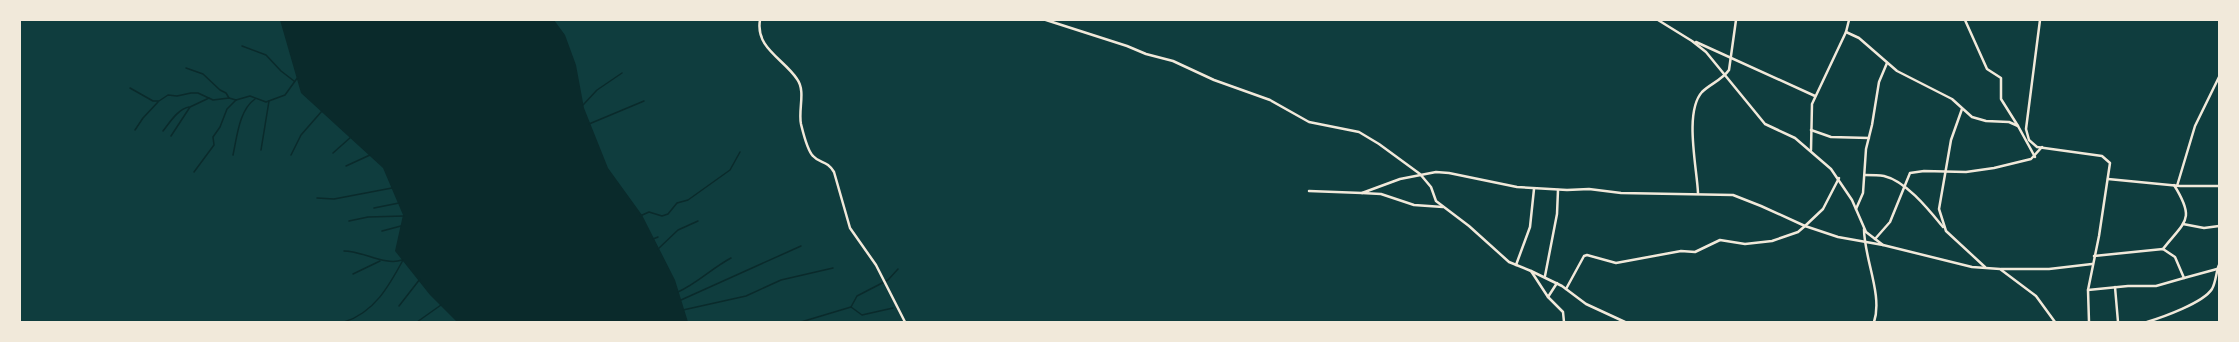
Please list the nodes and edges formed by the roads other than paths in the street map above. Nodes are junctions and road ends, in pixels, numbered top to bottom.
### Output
1 (760, 20) edge
2 (1046, 20) edge
3 (1658, 20) edge
4 (1736, 20) edge
5 (1849, 20) edge
6 (1964, 20) edge
7 (2040, 20) edge
8 (1846, 32) junction
9 (1692, 41) junction
10 (1732, 57) junction
11 (1887, 63) junction
12 (1725, 76) junction
13 (2219, 77) edge
14 (1815, 96) junction
15 (1962, 109) junction
16 (2018, 126) junction
17 (1811, 130) junction
18 (1869, 138) junction
19 (2042, 147) junction
20 (1810, 151) junction
21 (2035, 156) junction
22 (1945, 172) junction
23 (1420, 174) junction
24 (1865, 175) junction
25 (1839, 178) junction
26 (2108, 179) junction
27 (2176, 186) junction
28 (2219, 186) edge
29 (1903, 187) junction
30 (1534, 188) junction
31 (1558, 190) junction
32 (1309, 191) dead end
33 (1362, 193) junction
34 (1698, 193) junction
35 (1443, 207) junction
36 (1856, 209) junction
37 (2183, 224) junction
38 (1804, 226) junction
39 (2219, 226) edge
40 (1944, 227) junction
41 (1864, 228) junction
42 (1876, 239) junction
43 (1864, 243) junction
44 (1883, 245) junction
45 (2163, 249) junction
46 (2094, 256) junction
47 (2092, 264) junction
48 (1516, 265) junction
49 (2219, 265) edge
50 (1986, 268) junction
51 (2000, 269) junction
52 (2217, 269) junction
53 (1531, 271) junction
54 (1545, 276) junction
55 (2184, 278) junction
56 (1557, 283) junction
57 (2115, 287) junction
58 (1566, 289) junction
59 (2088, 290) junction
60 (1548, 297) junction
61 (905, 322) edge
62 (1564, 322) edge
63 (1625, 322) edge
64 (1874, 322) edge
65 (2055, 322) edge
66 (2088, 322) edge
67 (2118, 322) edge
68 (2147, 322) edge

1 - 61 street
2 - 23 street
3 - 9 street
4 - 10 street
5 - 8 street
6 - 16 street
7 - 19 street
8 - 11 street
8 - 14 street
9 - 10 street
9 - 12 street
10 - 12 street
10 - 14 street
11 - 15 street
11 - 18 street
12 - 20 street
12 - 34 street
13 - 27 street
14 - 17 street
15 - 16 street
15 - 22 street
16 - 21 street
17 - 18 street
17 - 20 street
18 - 24 street
19 - 21 street
19 - 26 street
20 - 25 street
21 - 22 street
22 - 29 street
22 - 40 street
23 - 30 street
23 - 33 street
23 - 35 street
24 - 29 street
24 - 36 street
25 - 36 street
25 - 38 street
26 - 27 street
26 - 46 street
27 - 28 street
27 - 37 street
29 - 40 street
29 - 42 street
30 - 31 street
30 - 48 street
31 - 34 street
31 - 54 street
32 - 33 street
33 - 35 street
34 - 38 street
35 - 48 street
36 - 41 street
37 - 39 street
37 - 45 street
38 - 43 street
38 - 58 street
40 - 50 street
41 - 42 street
41 - 43 street
42 - 44 street
43 - 44 street
43 - 64 street
44 - 50 street
45 - 46 street
45 - 55 street
46 - 47 street
47 - 51 street
47 - 59 street
48 - 53 street
49 - 52 street
50 - 51 street
51 - 65 street
52 - 55 street
52 - 68 street
53 - 54 street
53 - 60 street
54 - 56 street
55 - 57 street
56 - 58 street
56 - 60 street
57 - 59 street
57 - 67 street
58 - 63 street
59 - 66 street
60 - 62 street

